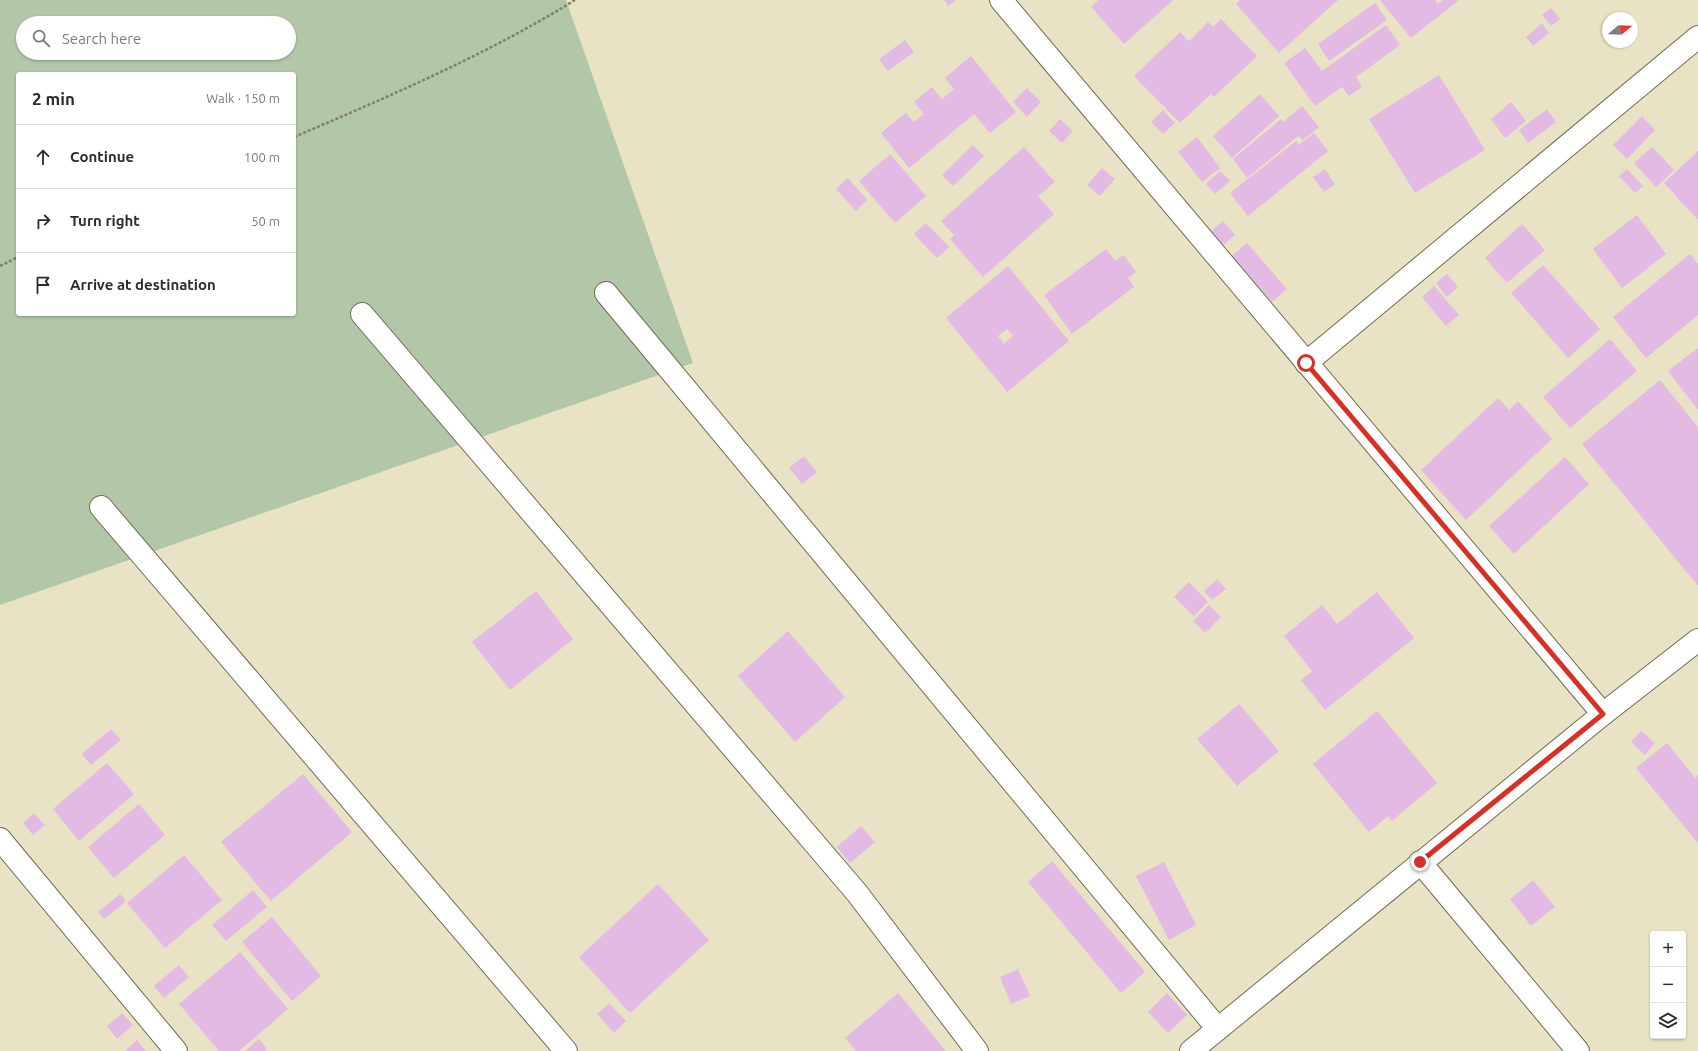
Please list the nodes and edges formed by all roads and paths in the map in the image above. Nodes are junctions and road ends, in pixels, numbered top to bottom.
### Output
1 (575, 0) edge
2 (1001, 0) edge
3 (1698, 37) edge
4 (296, 136) edge
5 (16, 258) edge
6 (0, 266) edge
7 (606, 293) dead end
8 (362, 314) dead end
9 (1306, 363) junction
10 (101, 507) dead end
11 (1698, 640) edge
12 (1603, 714) junction
13 (0, 839) edge
14 (1420, 862) junction
15 (1218, 1029) junction
16 (176, 1051) edge
17 (566, 1051) edge
18 (977, 1051) edge
19 (1191, 1051) edge
20 (1578, 1051) edge

1 - 4 path
2 - 9 street
3 - 9 street
5 - 6 path
7 - 15 street
8 - 18 street
9 - 12 street
10 - 17 street
11 - 12 street
12 - 14 street
13 - 16 street
14 - 15 street
14 - 20 street
15 - 19 street

